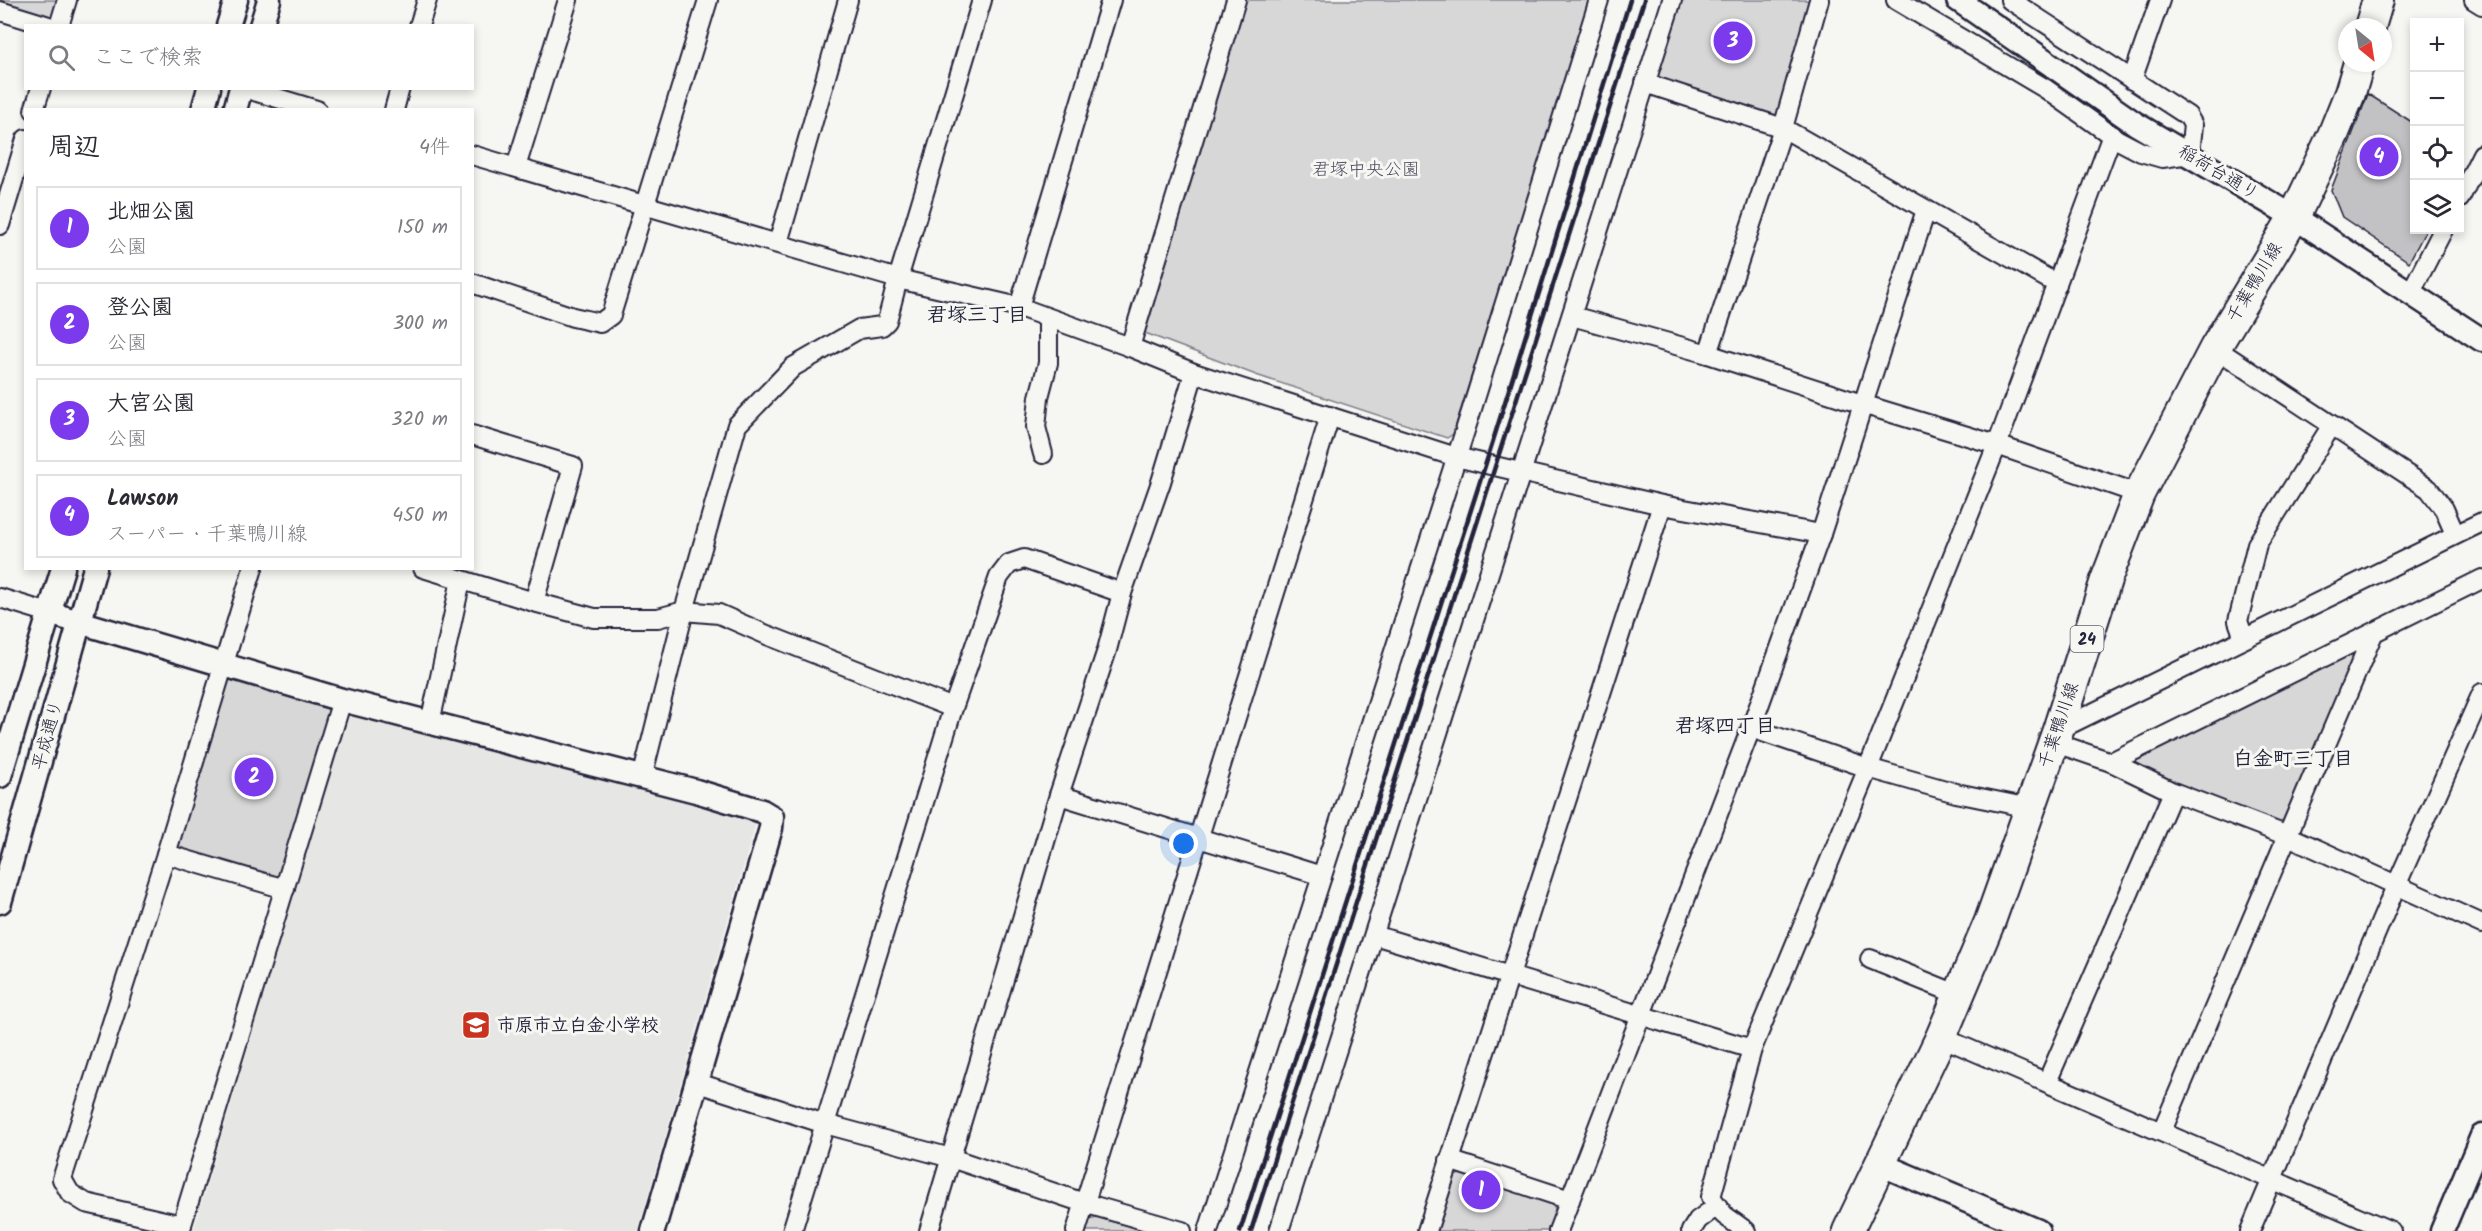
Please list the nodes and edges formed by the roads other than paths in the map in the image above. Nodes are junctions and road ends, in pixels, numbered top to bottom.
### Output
1 (67, 0) edge
2 (236, 0) edge
3 (269, 0) edge
4 (427, 0) edge
5 (568, 0) edge
6 (708, 0) edge
7 (848, 0) edge
8 (982, 0) edge
9 (1111, 0) edge
10 (1236, 0) edge
11 (1599, 0) edge
12 (1672, 0) edge
13 (1819, 0) edge
14 (1896, 0) edge
15 (1958, 0) edge
16 (2010, 0) edge
17 (2160, 0) edge
18 (2378, 0) edge
19 (2474, 0) edge
20 (2482, 5) edge
21 (0, 12) edge
22 (2373, 18) edge
23 (41, 24) edge
24 (60, 24) edge
25 (229, 24) edge
26 (262, 24) edge
27 (420, 24) edge
28 (2356, 72) edge
29 (2132, 80) junction
30 (1645, 83) junction
31 (39, 90) edge
32 (208, 90) edge
33 (242, 90) edge
34 (250, 90) edge
35 (399, 90) edge
36 (35, 108) edge
37 (204, 108) edge
38 (236, 108) edge
39 (310, 108) edge
40 (395, 108) edge
41 (1783, 128) junction
42 (2112, 135) junction
43 (24, 146) edge
44 (2190, 154) junction
45 (474, 155) edge
46 (2481, 158) edge
47 (516, 167) junction
48 (2464, 190) edge
49 (644, 204) junction
50 (1926, 210) junction
51 (2294, 217) junction
52 (0, 225) edge
53 (2441, 234) edge
54 (778, 243) junction
55 (898, 279) junction
56 (474, 284) edge
57 (2057, 284) junction
58 (2411, 292) junction
59 (1019, 308) junction
60 (1572, 316) junction
61 (1048, 318) junction
62 (2482, 340) edge
63 (1130, 347) junction
64 (2214, 348) junction
65 (1708, 354) junction
66 (1194, 373) junction
67 (1862, 404) junction
68 (1330, 416) junction
69 (2332, 425) junction
70 (474, 436) edge
71 (1997, 445) junction
72 (1043, 454) dead end
73 (1456, 457) junction
74 (1522, 473) junction
75 (2139, 494) junction
76 (1662, 505) junction
77 (2482, 522) edge
78 (1821, 534) junction
79 (2455, 534) junction
80 (62, 570) edge
81 (94, 570) edge
82 (252, 570) edge
83 (429, 570) edge
84 (2482, 579) edge
85 (461, 580) junction
86 (1122, 593) junction
87 (0, 598) edge
88 (534, 602) junction
89 (684, 611) junction
90 (49, 613) junction
91 (78, 622) junction
92 (2373, 634) junction
93 (2244, 638) junction
94 (224, 664) junction
95 (2482, 693) edge
96 (342, 700) junction
97 (953, 708) junction
98 (430, 723) junction
99 (1751, 728) junction
100 (2055, 736) junction
101 (2111, 762) junction
102 (1868, 768) junction
103 (0, 776) edge
104 (642, 778) junction
105 (2173, 792) junction
106 (1059, 795) junction
107 (2030, 808) junction
108 (1199, 836) junction
109 (2288, 836) junction
110 (166, 854) junction
111 (1323, 876) junction
112 (2396, 886) junction
113 (285, 889) junction
114 (0, 902) edge
115 (2482, 924) edge
116 (1374, 935) junction
117 (1870, 959) dead end
118 (1510, 974) junction
119 (1959, 995) junction
120 (1641, 1016) junction
121 (1941, 1037) junction
122 (1752, 1049) junction
123 (2047, 1082) junction
124 (698, 1083) junction
125 (825, 1124) junction
126 (2162, 1131) junction
127 (2482, 1136) edge
128 (951, 1158) junction
129 (1449, 1160) junction
130 (1880, 1164) junction
131 (2271, 1181) junction
132 (1570, 1200) junction
133 (1084, 1203) junction
134 (1717, 1206) junction
135 (181, 1228) edge
136 (653, 1231) edge
137 (792, 1231) edge
138 (929, 1231) edge
139 (1076, 1231) edge
140 (1182, 1231) edge
141 (1208, 1231) edge
142 (1279, 1231) edge
143 (1427, 1231) edge
144 (1558, 1231) edge
145 (1691, 1231) edge
146 (1746, 1231) edge
147 (1848, 1231) edge
148 (2038, 1231) edge
149 (2250, 1231) edge
150 (2391, 1231) edge
151 (2442, 1231) edge

1 - 24 street
2 - 25 street
3 - 26 street
4 - 27 street
5 - 47 street
6 - 49 street
7 - 54 street
8 - 55 street
9 - 59 street
10 - 63 street
11 - 73 street
12 - 30 street
13 - 41 street
14 - 42 street
15 - 44 street, 稲荷台通り
16 - 29 street
17 - 29 street
18 - 22 main road
19 - 20 street
21 - 23 street
28 - 51 main road, 千葉鴨川線 / 24
29 - 44 street
30 - 41 street
30 - 60 street
31 - 36 street
32 - 37 street
33 - 38 street
34 - 39 street
35 - 40 street
41 - 50 street
41 - 65 street
42 - 44 street
42 - 57 street
43 - 52 street
44 - 51 street, 稲荷台通り
45 - 47 street
46 - 48 street
47 - 49 street
49 - 54 street
49 - 56 street
50 - 57 street
50 - 67 street
51 - 58 street, 稲荷台通り
51 - 64 main road, 千葉鴨川線 / 24
53 - 58 street
54 - 55 street
55 - 59 street
55 - 89 street
57 - 71 street
58 - 62 street, 稲荷台通り
59 - 61 street
60 - 65 street
60 - 74 street
61 - 63 street
61 - 72 street
63 - 66 street
64 - 69 street
64 - 75 main road, 千葉鴨川線 / 24
65 - 67 street
66 - 68 street
66 - 86 street
67 - 71 street
67 - 78 street
68 - 73 street
68 - 108 street
69 - 79 street
69 - 93 street
70 - 88 street
71 - 75 street
71 - 102 street
73 - 74 street
73 - 111 street
74 - 76 street
74 - 116 street
75 - 100 main road, 千葉鴨川線 / 24
76 - 78 street
76 - 118 street
77 - 79 street
78 - 99 street
79 - 93 street
80 - 90 street, 平成通り
81 - 91 street, 平成通り
82 - 94 street
83 - 85 street
84 - 92 street
85 - 88 street
85 - 98 street
86 - 97 street
86 - 106 street
87 - 90 street
88 - 89 street
89 - 97 street
89 - 104 street
90 - 91 street
90 - 103 street, 平成通り
91 - 94 street
91 - 114 street, 平成通り
92 - 101 street
92 - 109 street
93 - 100 street
94 - 96 street
94 - 110 street
95 - 112 street
96 - 98 street
96 - 113 street
97 - 125 street
98 - 104 street
99 - 102 street
99 - 120 street
100 - 101 street
100 - 107 main road, 千葉鴨川線 / 24
101 - 105 street
102 - 107 street
102 - 122 street
104 - 124 street
105 - 109 street
105 - 123 street
106 - 108 street
106 - 128 street
107 - 119 main road, 千葉鴨川線 / 24
108 - 111 street
108 - 133 street
109 - 112 street
109 - 126 street
110 - 113 street
110 - 135 street
111 - 141 street
112 - 115 street
112 - 131 street
113 - 135 street
116 - 118 street
116 - 142 street
117 - 119 street
118 - 120 street
118 - 129 street
119 - 121 main road, 千葉鴨川線 / 24
120 - 122 street
120 - 132 street
121 - 123 street
121 - 130 main road, 千葉鴨川線 / 24
122 - 134 street
123 - 126 street
124 - 125 street
124 - 136 street
125 - 128 street
125 - 137 street
126 - 131 street
127 - 151 street
128 - 133 street
128 - 138 street
129 - 132 street
129 - 143 street
130 - 147 main road, 千葉鴨川線 / 24
130 - 148 street
131 - 149 street
131 - 150 street
132 - 144 street
133 - 139 street
133 - 140 street
134 - 145 street
134 - 146 street

